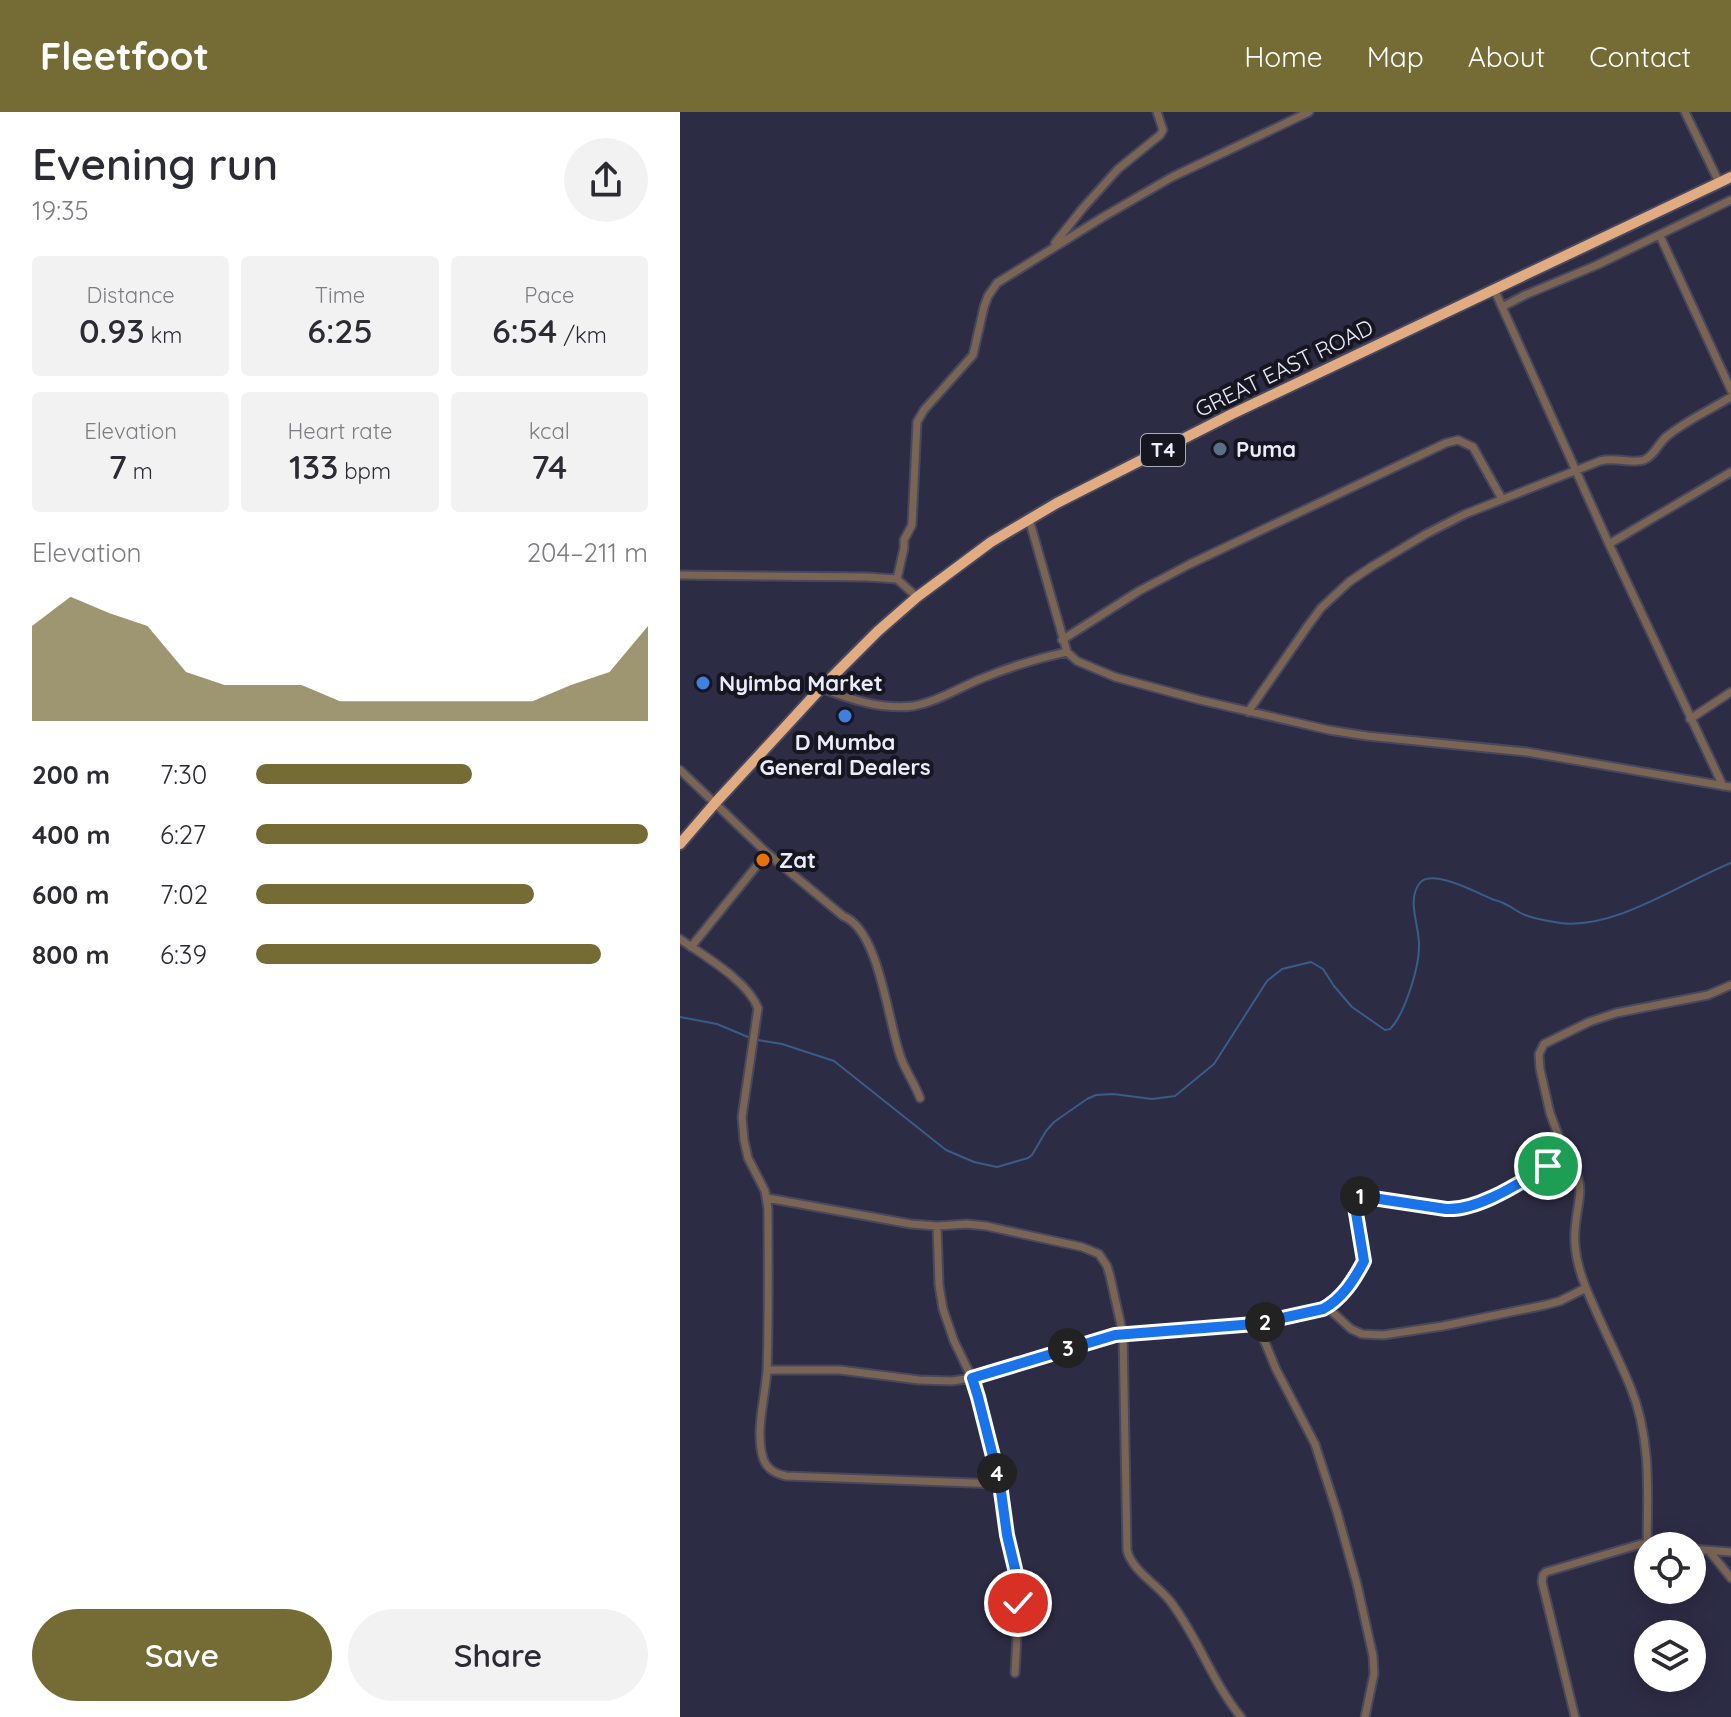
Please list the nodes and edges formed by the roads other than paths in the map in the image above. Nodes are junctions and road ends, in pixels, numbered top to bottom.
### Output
1 (1157, 112) edge
2 (1283, 112) edge
3 (1309, 112) edge
4 (1685, 112) edge
5 (1287, 122) junction
6 (1731, 177) edge
7 (1719, 182) junction
8 (1731, 200) edge
9 (1660, 236) junction
10 (1051, 248) junction
11 (1494, 289) junction
12 (1502, 307) junction
13 (1731, 390) edge
14 (1731, 397) edge
15 (1576, 470) junction
16 (1731, 472) edge
17 (1502, 499) junction
18 (1029, 519) junction
19 (1609, 544) junction
20 (680, 575) edge
21 (897, 579) junction
22 (917, 597) junction
23 (1062, 640) junction
24 (1067, 652) junction
25 (821, 688) junction
26 (1731, 692) edge
27 (1248, 712) junction
28 (1690, 719) junction
29 (680, 770) edge
30 (1727, 787) edge
31 (716, 802) junction
32 (680, 844) edge
33 (767, 853) junction
34 (680, 939) edge
35 (691, 947) junction
36 (1731, 985) edge
37 (920, 1098) dead end
38 (1566, 1156) junction
39 (767, 1198) junction
40 (937, 1226) junction
41 (1586, 1288) junction
42 (1327, 1307) junction
43 (1257, 1323) junction
44 (1123, 1334) junction
45 (767, 1370) junction
46 (972, 1378) junction
47 (1000, 1484) junction
48 (1647, 1532) edge
49 (1634, 1546) edge
50 (1706, 1551) edge
51 (1710, 1552) junction
52 (1731, 1552) edge
53 (1731, 1578) edge
54 (1015, 1673) dead end
55 (1241, 1717) edge
56 (1365, 1717) edge
57 (1575, 1717) edge

1 - 10 street
2 - 5 street
3 - 5 street
4 - 7 street
5 - 10 street
6 - 7 highway, GREAT EAST ROAD / T4
7 - 11 highway, GREAT EAST ROAD / T4
8 - 9 street
9 - 12 street
9 - 13 street
10 - 21 street
11 - 12 street
11 - 18 highway, GREAT EAST ROAD / T4
12 - 15 street
14 - 15 street
15 - 17 street
15 - 19 street
16 - 19 street
17 - 23 street
17 - 27 street
18 - 22 highway, GREAT EAST ROAD / T4
18 - 23 street
19 - 28 street
20 - 21 street
21 - 22 street
22 - 25 highway, GREAT EAST ROAD / T4
23 - 24 street
24 - 25 street
24 - 27 street
25 - 31 highway, GREAT EAST ROAD / T4
26 - 28 street
27 - 30 street
28 - 30 street
29 - 31 street
31 - 32 highway, GREAT EAST ROAD / T4
31 - 33 street
33 - 35 street
33 - 37 street
34 - 35 street
35 - 39 street
36 - 38 street
38 - 41 street
38 - 42 street
39 - 40 street
39 - 45 street
40 - 44 street
40 - 46 street
41 - 42 street
41 - 48 street
42 - 43 street
43 - 44 street
43 - 56 street
44 - 46 street
44 - 55 street
45 - 46 street
45 - 47 street
46 - 47 street
47 - 54 street
49 - 57 street
50 - 51 street
51 - 52 street
51 - 53 street

